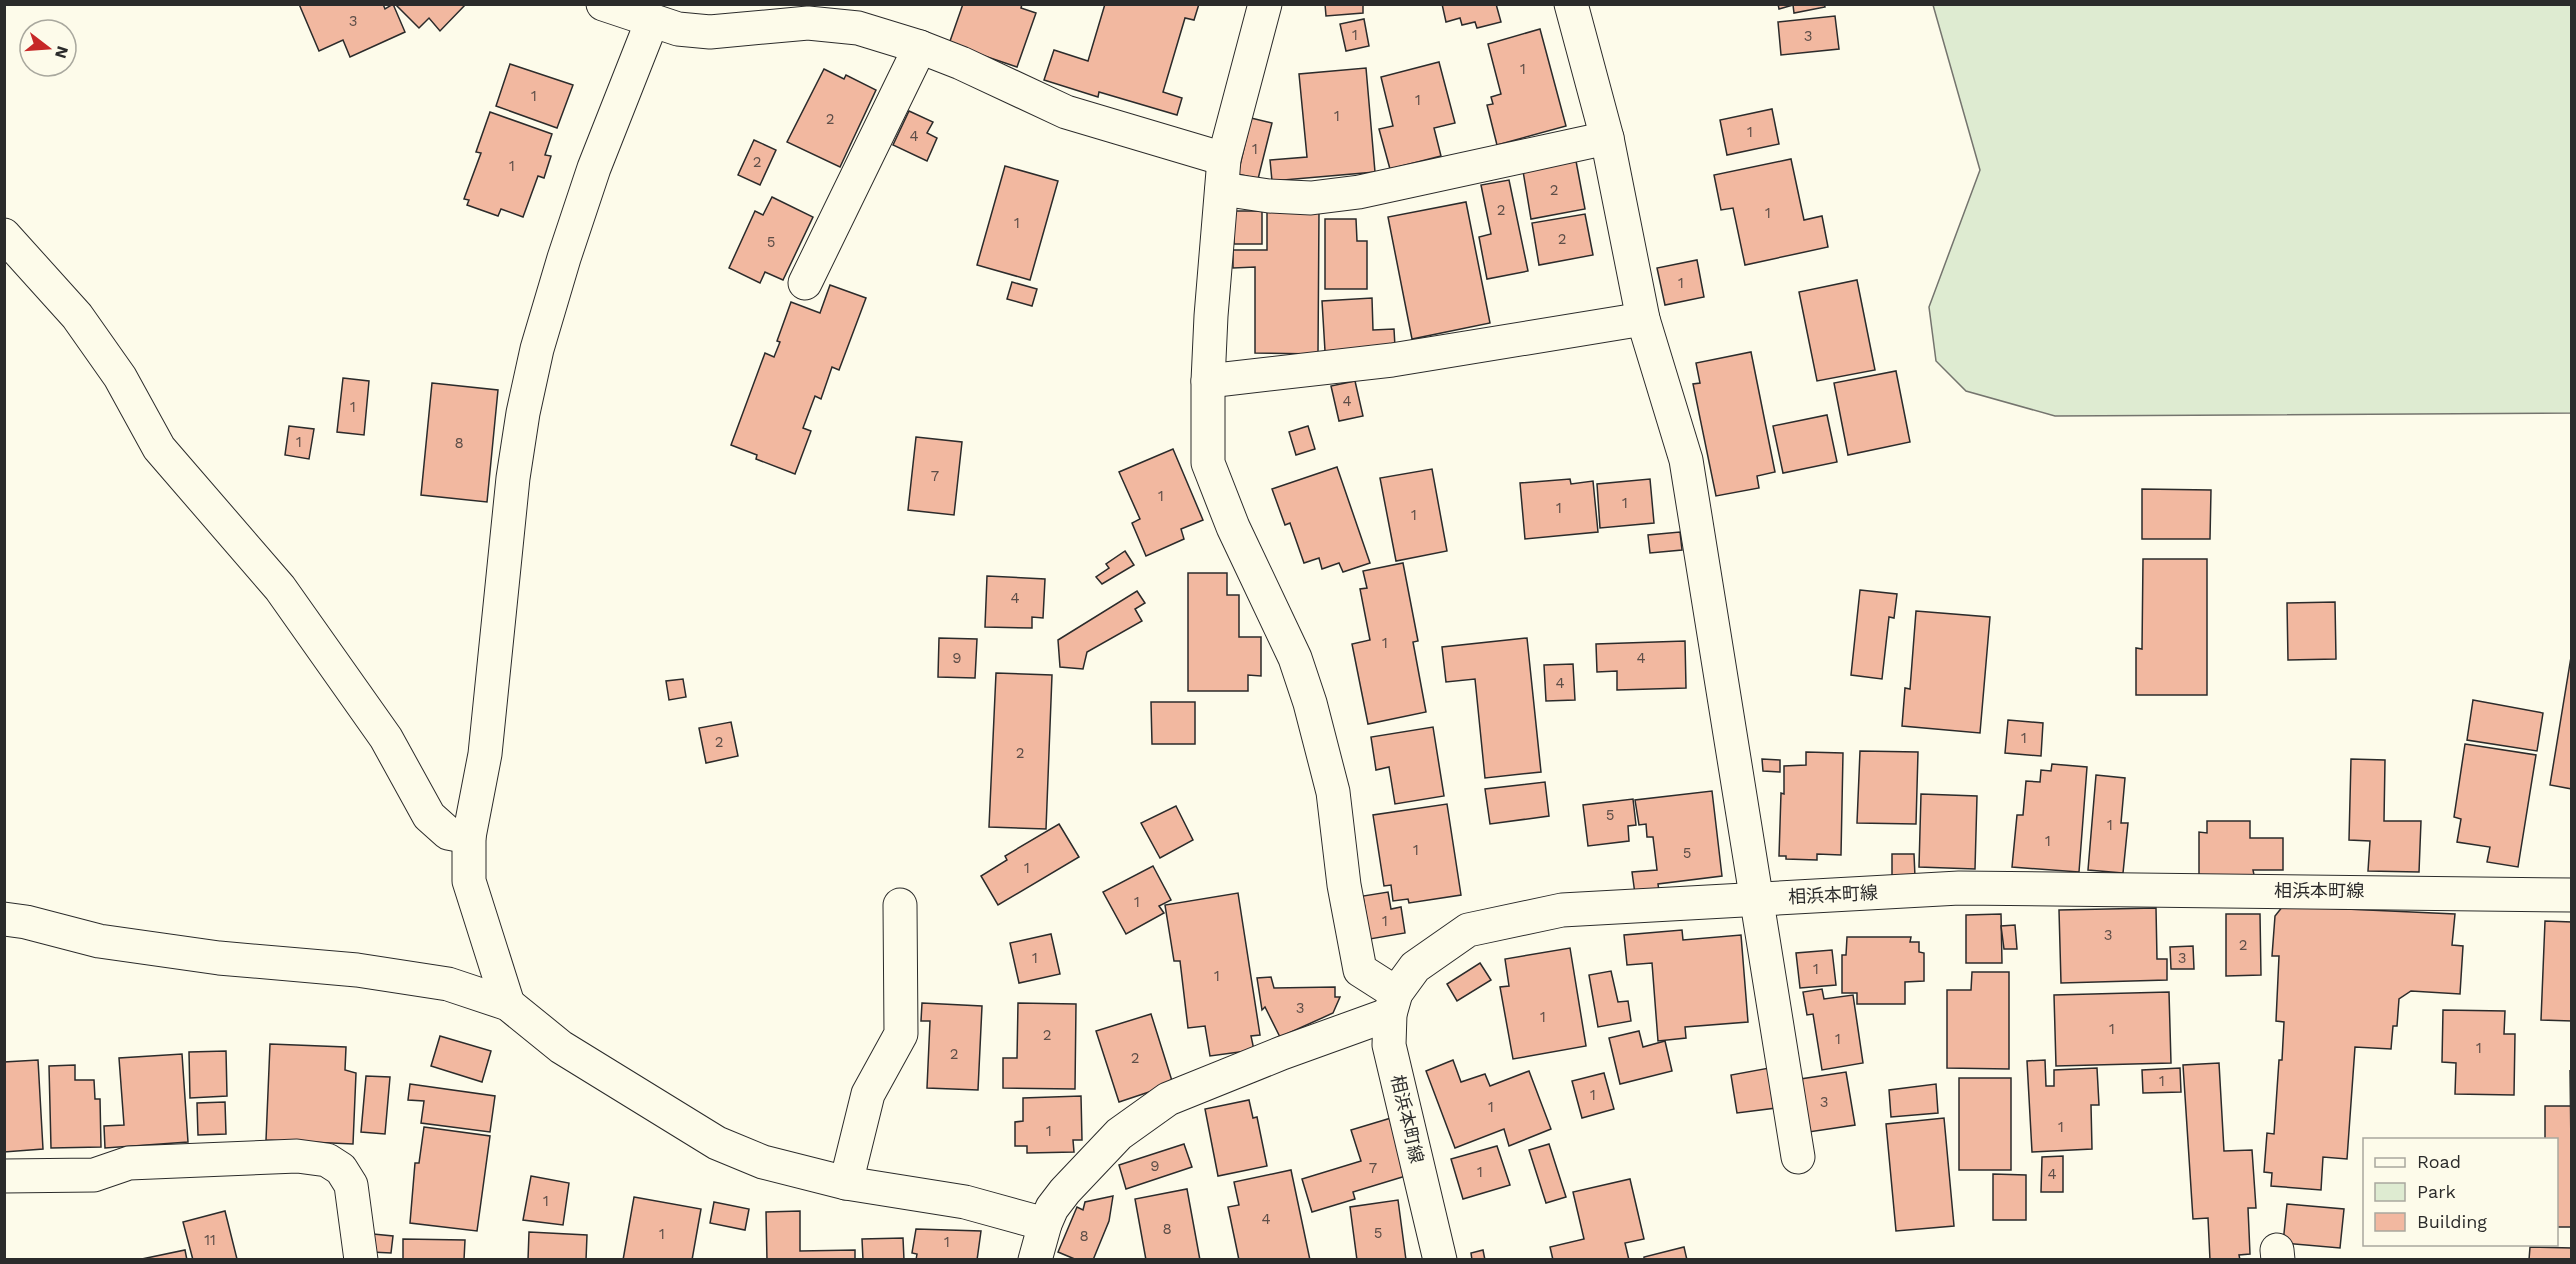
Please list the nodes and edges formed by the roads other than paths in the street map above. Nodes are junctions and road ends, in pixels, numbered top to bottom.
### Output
1 (603, 4) edge
2 (1265, 4) edge
3 (1571, 4) edge
4 (783, 16) edge
5 (652, 21) junction
6 (920, 47) junction
7 (1607, 138) junction
8 (1223, 174) junction
9 (4, 235) edge
10 (805, 283) dead end
11 (1643, 319) junction
12 (1208, 381) junction
13 (469, 837) junction
14 (2571, 895) edge
15 (1755, 899) junction
16 (900, 905) dead end
17 (4, 920) edge
18 (508, 1004) junction
19 (1393, 1004) junction
20 (1798, 1157) dead end
21 (4, 1176) edge
22 (846, 1183) junction
23 (1045, 1224) junction
24 (361, 1260) edge
25 (1035, 1260) edge
26 (1440, 1260) edge

1 - 5 street
2 - 8 street
3 - 7 street
4 - 5 street
4 - 6 street
5 - 13 street
6 - 8 street
6 - 10 street
7 - 8 street
7 - 11 street
8 - 12 street
9 - 13 street
11 - 12 street
11 - 15 street
12 - 19 street
13 - 18 street
14 - 15 street, 相浜本町線
15 - 19 street, 相浜本町線
15 - 20 street
16 - 22 street
17 - 18 street
18 - 22 street
19 - 23 street
19 - 26 street, 相浜本町線
21 - 24 street
22 - 23 street
23 - 25 street

